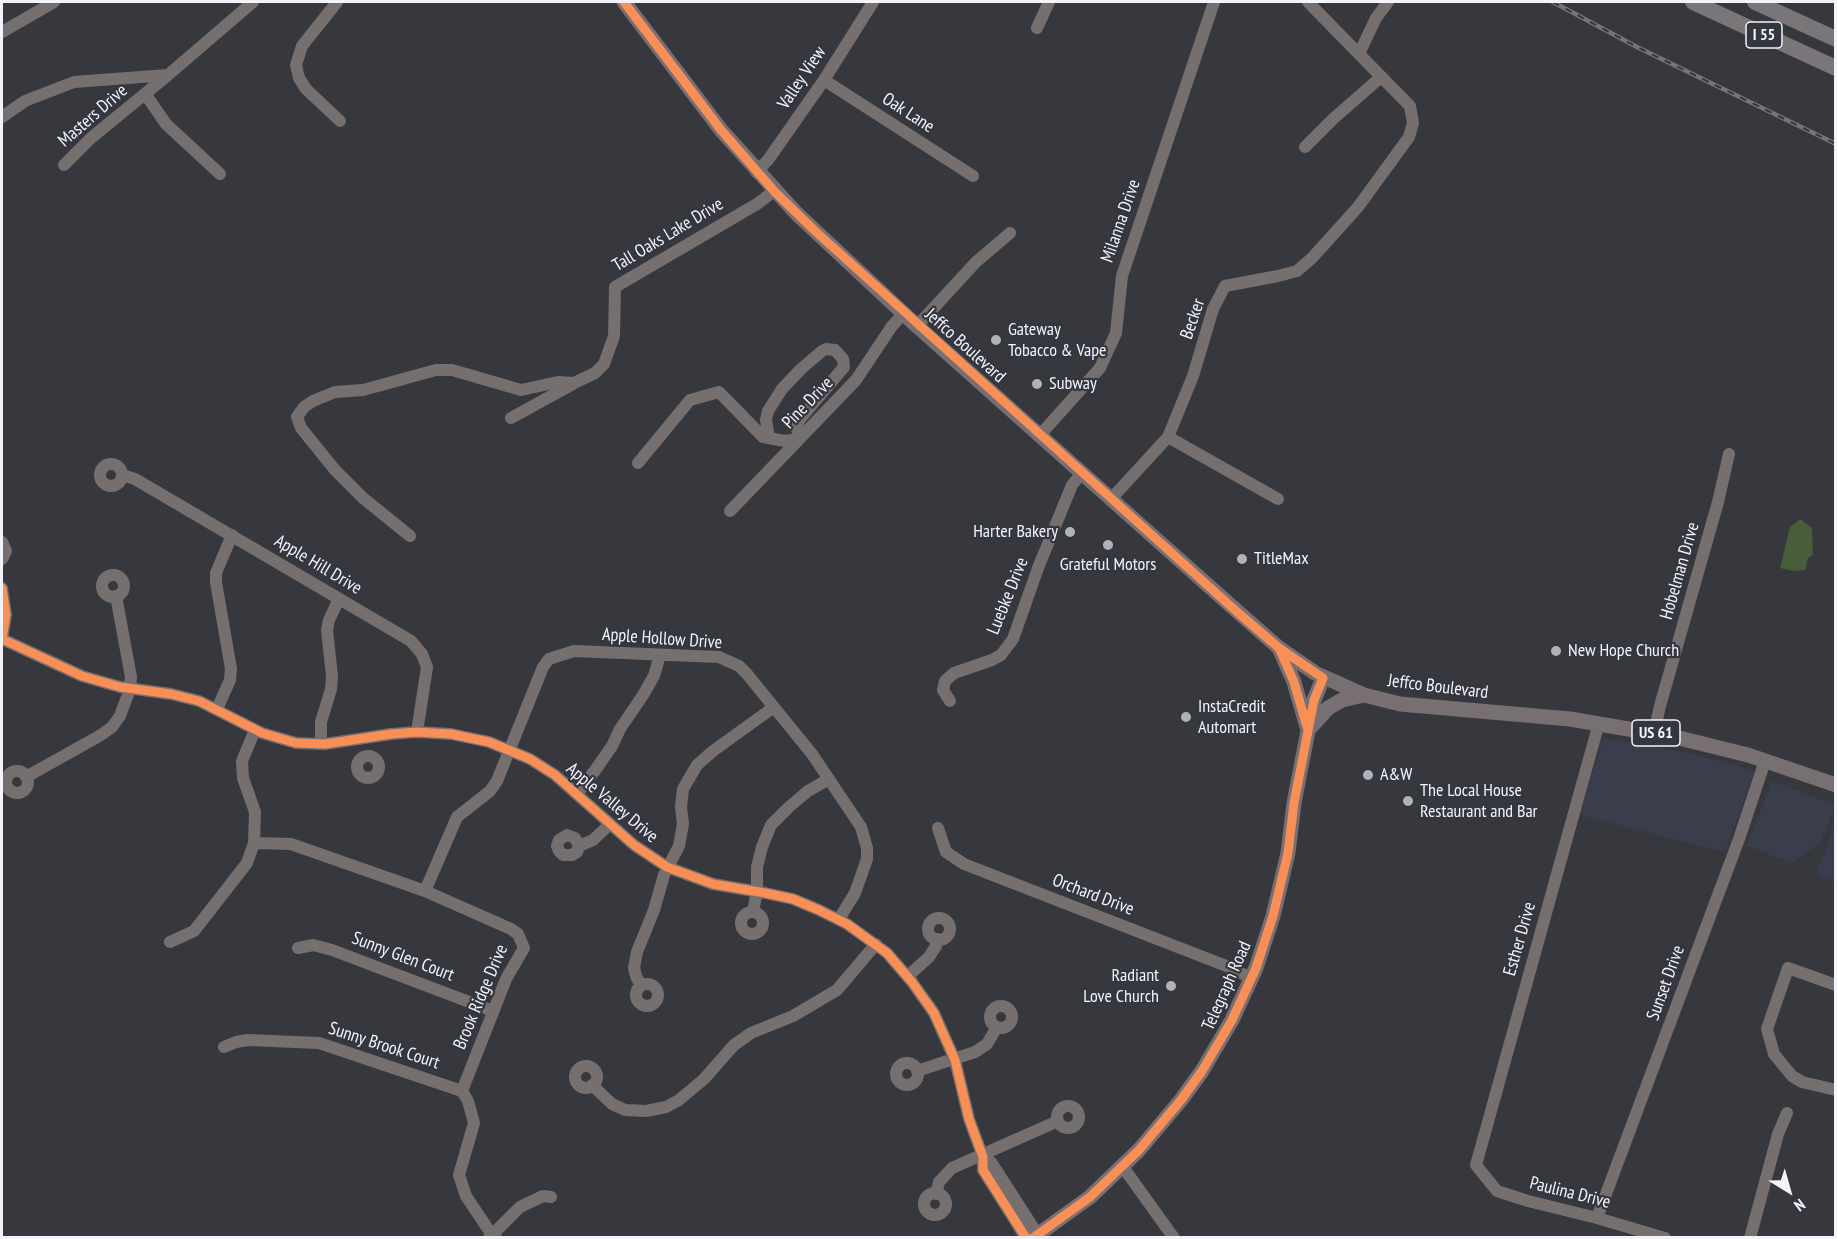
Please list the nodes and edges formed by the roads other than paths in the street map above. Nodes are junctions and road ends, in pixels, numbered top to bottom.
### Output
1 (54, 2) edge
2 (254, 2) edge
3 (337, 2) edge
4 (624, 2) edge
5 (873, 2) edge
6 (1049, 2) edge
7 (1214, 2) edge
8 (1308, 2) edge
9 (1388, 2) edge
10 (1693, 2) edge
11 (1755, 2) edge
12 (1036, 28) dead end
13 (2, 32) edge
14 (1836, 39) edge
15 (1359, 54) junction
16 (1836, 68) edge
17 (168, 75) junction
18 (1381, 77) junction
19 (824, 80) junction
20 (146, 95) junction
21 (2, 117) edge
22 (340, 121) dead end
23 (1305, 147) dead end
24 (64, 165) dead end
25 (756, 172) junction
26 (220, 174) dead end
27 (973, 176) dead end
28 (774, 191) junction
29 (1010, 233) dead end
30 (904, 313) junction
31 (918, 326) junction
32 (574, 383) junction
33 (511, 418) dead end
34 (1040, 435) junction
35 (1168, 437) junction
36 (769, 438) junction
37 (799, 439) junction
38 (1729, 454) dead end
39 (638, 463) dead end
40 (1082, 473) junction
41 (122, 475) dead end
42 (1111, 499) junction
43 (1278, 499) dead end
44 (730, 511) dead end
45 (232, 536) junction
46 (410, 536) dead end
47 (2, 542) edge
48 (2, 559) edge
49 (2, 588) edge
50 (116, 597) dead end
51 (339, 599) junction
52 (2, 639) edge
53 (1279, 648) junction
54 (660, 655) junction
55 (1323, 678) junction
56 (130, 689) junction
57 (1364, 695) junction
58 (950, 701) dead end
59 (774, 707) junction
60 (217, 709) junction
61 (1599, 723) junction
62 (255, 730) junction
63 (1308, 730) junction
64 (417, 732) junction
65 (1654, 733) junction
66 (363, 738) junction
67 (321, 744) junction
68 (509, 749) junction
69 (366, 755) dead end
70 (1765, 761) junction
71 (26, 777) dead end
72 (829, 779) junction
73 (1836, 785) edge
74 (577, 794) junction
75 (610, 824) junction
76 (938, 828) dead end
77 (254, 843) junction
78 (579, 846) dead end
79 (668, 867) junction
80 (425, 891) junction
81 (757, 891) junction
82 (753, 912) dead end
83 (838, 919) junction
84 (937, 939) dead end
85 (170, 942) dead end
86 (876, 944) junction
87 (298, 948) dead end
88 (908, 976) junction
89 (1251, 978) junction
90 (1836, 985) edge
91 (641, 986) dead end
92 (493, 1011) junction
93 (997, 1027) dead end
94 (224, 1047) dead end
95 (954, 1059) junction
96 (917, 1071) dead end
97 (592, 1085) dead end
98 (1836, 1090) edge
99 (462, 1091) junction
100 (1787, 1113) dead end
101 (1058, 1121) dead end
102 (982, 1156) junction
103 (1476, 1165) joint
104 (1123, 1167) junction
105 (936, 1194) dead end
106 (551, 1197) dead end
107 (1597, 1218) junction
108 (492, 1235) edge
109 (1032, 1237) edge
110 (1174, 1238) edge
111 (1665, 1238) edge
112 (1750, 1238) edge

1 - 13 street
2 - 17 street, Masters Drive
3 - 22 street
4 - 25 main road, Jeffco Boulevard / US 61
5 - 19 street, Valley View
6 - 12 street
7 - 34 street, Milanna Drive
8 - 15 street
9 - 15 street
10 - 16 highway, I 55
11 - 14 highway, I 55
15 - 18 street
17 - 20 street, Masters Drive
17 - 21 street
18 - 23 street
18 - 35 street, Becker
19 - 25 street, Valley View
19 - 27 street, Oak Lane
20 - 24 street, Masters Drive
20 - 26 street, Masters Drive
25 - 28 main road, Jeffco Boulevard / US 61
28 - 30 main road, Jeffco Boulevard / US 61
28 - 32 street, Tall Oaks Lake Drive
29 - 31 street
30 - 31 main road, Jeffco Boulevard / US 61
30 - 37 street, Pine Drive
31 - 34 main road, Jeffco Boulevard / US 61
32 - 33 street, Tall Oaks Lake Drive
32 - 46 street, Tall Oaks Lake Drive
34 - 40 main road, Jeffco Boulevard / US 61
35 - 42 street, Becker
35 - 43 street
36 - 37 street
36 - 37 street
36 - 39 street
37 - 44 street, Pine Drive
38 - 65 street, Hobelman Drive
40 - 42 main road, Jeffco Boulevard / US 61
40 - 58 street, Luebke Drive
41 - 45 street, Apple Hill Drive
42 - 53 main road, Jeffco Boulevard / US 61
45 - 51 street, Apple Hill Drive
45 - 60 street
47 - 48 street
49 - 52 street
50 - 56 street
51 - 64 street, Apple Hill Drive
51 - 67 street
52 - 56 street, Apple Valley Drive
53 - 55 main road, Jeffco Boulevard / US 61
53 - 63 main road
54 - 59 street, Apple Hollow Drive
54 - 68 street, Apple Hollow Drive
54 - 74 street
55 - 57 main road, Jeffco Boulevard / US 61
55 - 63 main road, Telegraph Road
56 - 60 street, Apple Valley Drive
56 - 71 street
57 - 61 main road, Jeffco Boulevard / US 61
57 - 63 main road
59 - 72 street, Apple Hollow Drive
59 - 79 street
60 - 62 street, Apple Valley Drive
61 - 65 main road, Jeffco Boulevard / US 61
61 - 103 street, Esther Drive
62 - 67 street, Apple Valley Drive
62 - 77 street
63 - 89 main road, Telegraph Road
64 - 66 street, Apple Valley Drive
64 - 68 street, Apple Valley Drive
65 - 70 main road, Jeffco Boulevard / US 61
66 - 67 street, Apple Valley Drive
66 - 69 street
68 - 74 street, Apple Valley Drive
68 - 80 street, Apple Hollow Drive
70 - 73 main road, Jeffco Boulevard / US 61
70 - 107 street, Sunset Drive
72 - 81 street
72 - 83 street, Apple Hollow Drive
74 - 75 street, Apple Valley Drive
75 - 78 street
75 - 79 street, Apple Valley Drive
76 - 89 street, Orchard Drive
77 - 80 street, Brook Ridge Drive
77 - 85 street
79 - 81 street, Apple Valley Drive
79 - 91 street
80 - 92 street, Brook Ridge Drive
81 - 82 street
81 - 83 street, Apple Valley Drive
83 - 86 street, Apple Valley Drive
84 - 88 street
86 - 88 street, Apple Valley Drive
86 - 97 street
87 - 92 street, Sunny Glen Court
88 - 95 street, Apple Valley Drive
89 - 104 main road, Telegraph Road
90 - 98 street
92 - 99 street, Brook Ridge Drive
93 - 95 street
94 - 99 street, Sunny Brook Court
95 - 96 street
95 - 102 street, Apple Valley Drive
99 - 108 street
100 - 112 street
101 - 102 street
102 - 105 street
102 - 109 street, Apple Valley Drive
103 - 107 street, Paulina Drive
104 - 109 main road, Telegraph Road
104 - 110 street
106 - 108 street
107 - 111 street, Paulina Drive

